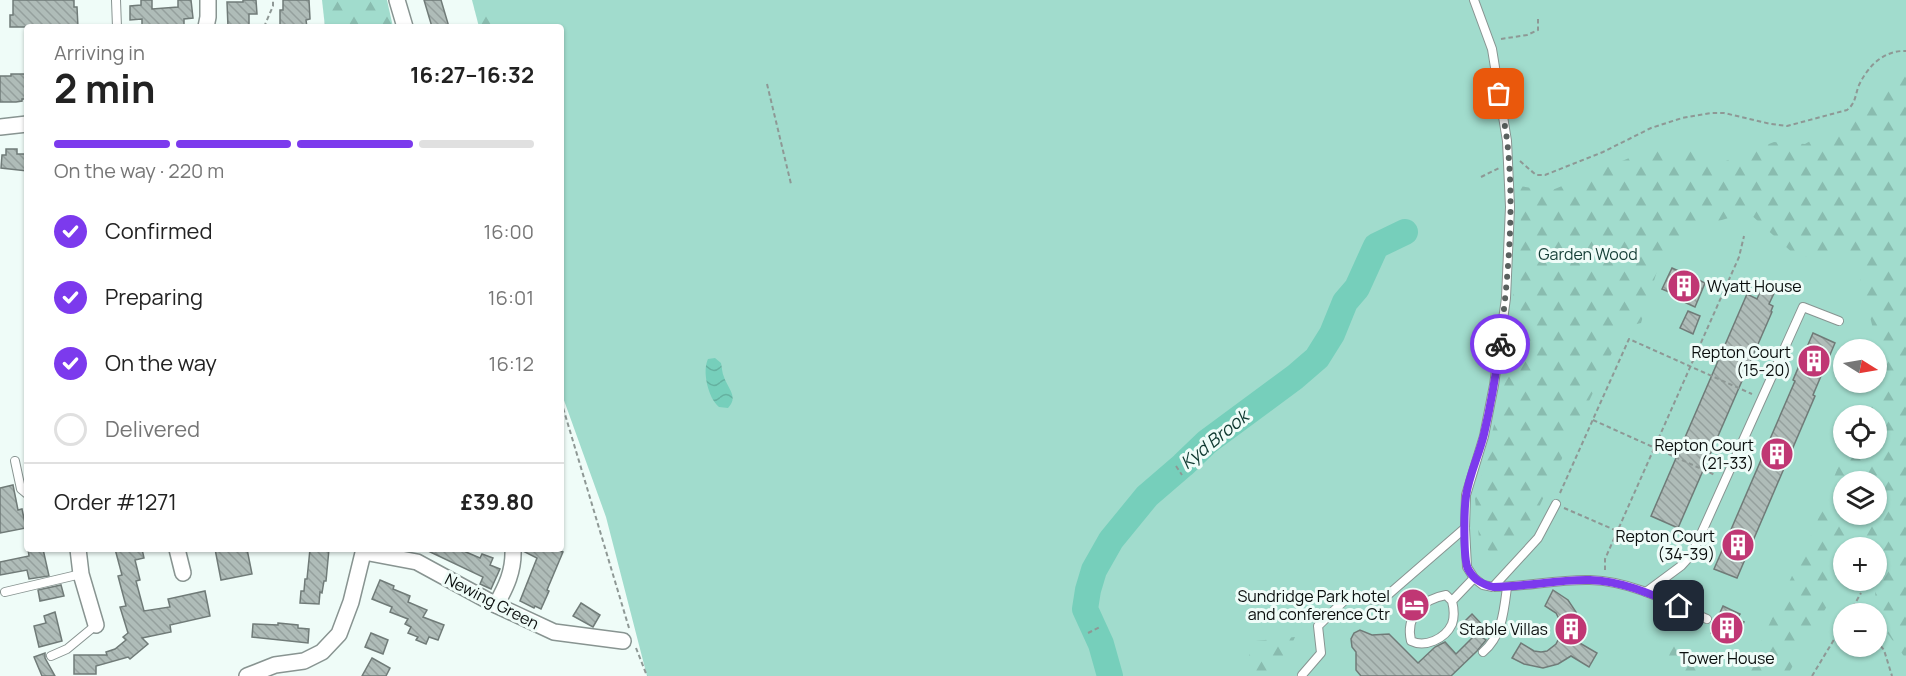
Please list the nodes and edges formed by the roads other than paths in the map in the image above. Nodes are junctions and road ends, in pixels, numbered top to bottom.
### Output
1 (116, 0) edge
2 (208, 0) edge
3 (397, 0) edge
4 (1474, 0) edge
5 (117, 24) edge
6 (207, 24) edge
7 (404, 24) edge
8 (24, 124) edge
9 (0, 127) edge
10 (1839, 321) dead end
11 (15, 461) dead end
12 (24, 492) edge
13 (1556, 504) road end
14 (1465, 528) junction
15 (78, 552) edge
16 (178, 552) edge
17 (364, 552) edge
18 (373, 552) edge
19 (513, 552) edge
20 (183, 573) dead end
21 (81, 574) junction
22 (1474, 578) junction
23 (1493, 587) junction
24 (1507, 587) junction
25 (4, 592) dead end
26 (1646, 592) junction
27 (1452, 601) junction
28 (496, 605) junction
29 (1707, 619) dead end
30 (96, 625) joint
31 (630, 641) road end
32 (1483, 652) dead end
33 (51, 656) dead end
34 (1302, 675) edge
35 (247, 676) edge

1 - 5 lane
2 - 6 street
3 - 7 street
4 - 14 lane
8 - 9 street
10 - 26 lane
11 - 12 lane
13 - 23 lane
14 - 22 lane
14 - 34 lane
15 - 21 street
16 - 20 street
17 - 35 street
18 - 28 street, Newing Green
19 - 28 street
21 - 25 lane
21 - 30 street
22 - 23 lane
22 - 27 lane
23 - 24 lane
24 - 26 lane
24 - 32 lane
26 - 29 lane
27 - 27 lane
28 - 31 street, Newing Green
30 - 33 lane

